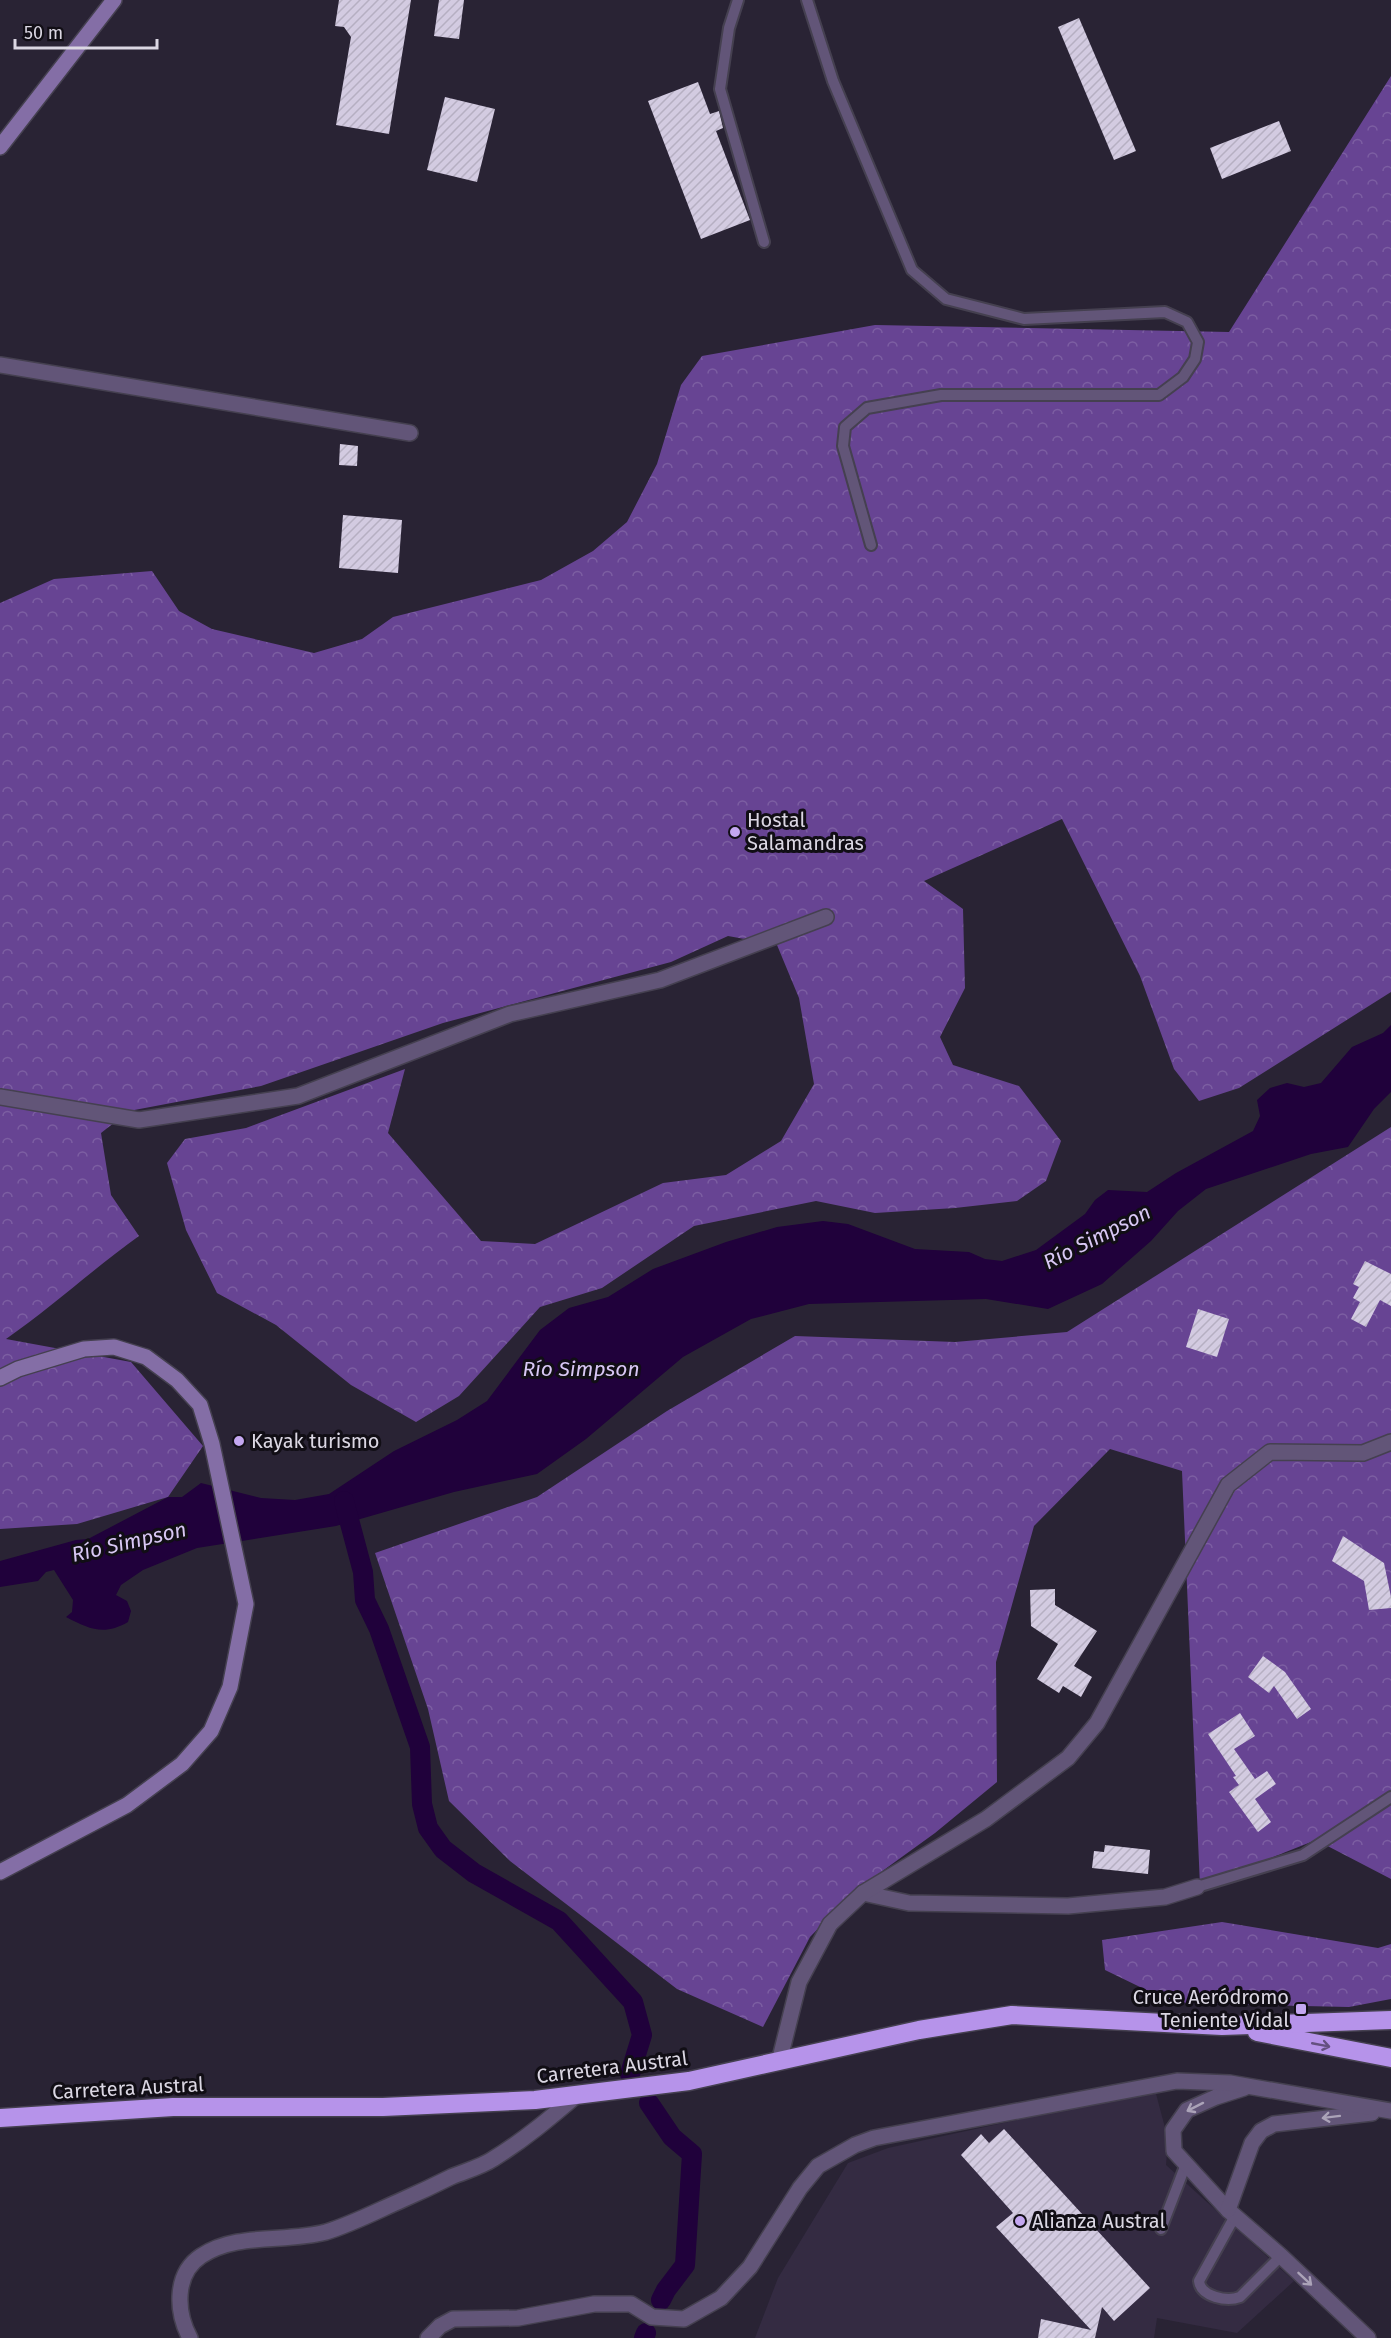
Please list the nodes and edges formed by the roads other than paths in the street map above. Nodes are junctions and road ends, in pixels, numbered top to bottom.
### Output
1 (114, 0) edge
2 (738, 0) edge
3 (807, 0) edge
4 (0, 147) edge
5 (764, 242) dead end
6 (0, 364) edge
7 (410, 433) dead end
8 (871, 545) dead end
9 (826, 917) dead end
10 (0, 1097) edge
11 (0, 1377) edge
12 (1391, 1442) edge
13 (1391, 1797) edge
14 (0, 1872) edge
15 (1197, 1887) joint
16 (863, 1893) junction
17 (1391, 2020) edge
18 (1222, 2026) junction
19 (1391, 2058) edge
20 (779, 2062) junction
21 (1250, 2087) junction
22 (577, 2095) junction
23 (1390, 2111) edge
24 (0, 2118) edge
25 (1186, 2164) junction
26 (1232, 2213) junction
27 (1161, 2229) dead end
28 (1281, 2256) junction
29 (190, 2338) edge
30 (428, 2338) edge
31 (1368, 2338) edge

1 - 4 street
2 - 5 lane
3 - 8 lane
6 - 7 street
9 - 10 street
11 - 14 street
12 - 16 street
13 - 15 lane
15 - 16 street
16 - 20 street
17 - 18 highway, Carretera Austral
18 -> 19 highway, Carretera Austral
18 - 20 highway, Carretera Austral
20 - 22 highway, Carretera Austral
21 - 23 street
21 -> 25 street
21 - 30 street
22 - 24 highway, Carretera Austral
22 - 29 street
23 -> 26 street
25 - 26 street
25 - 27 lane
26 - 28 street
26 - 28 lane
28 -> 31 street

